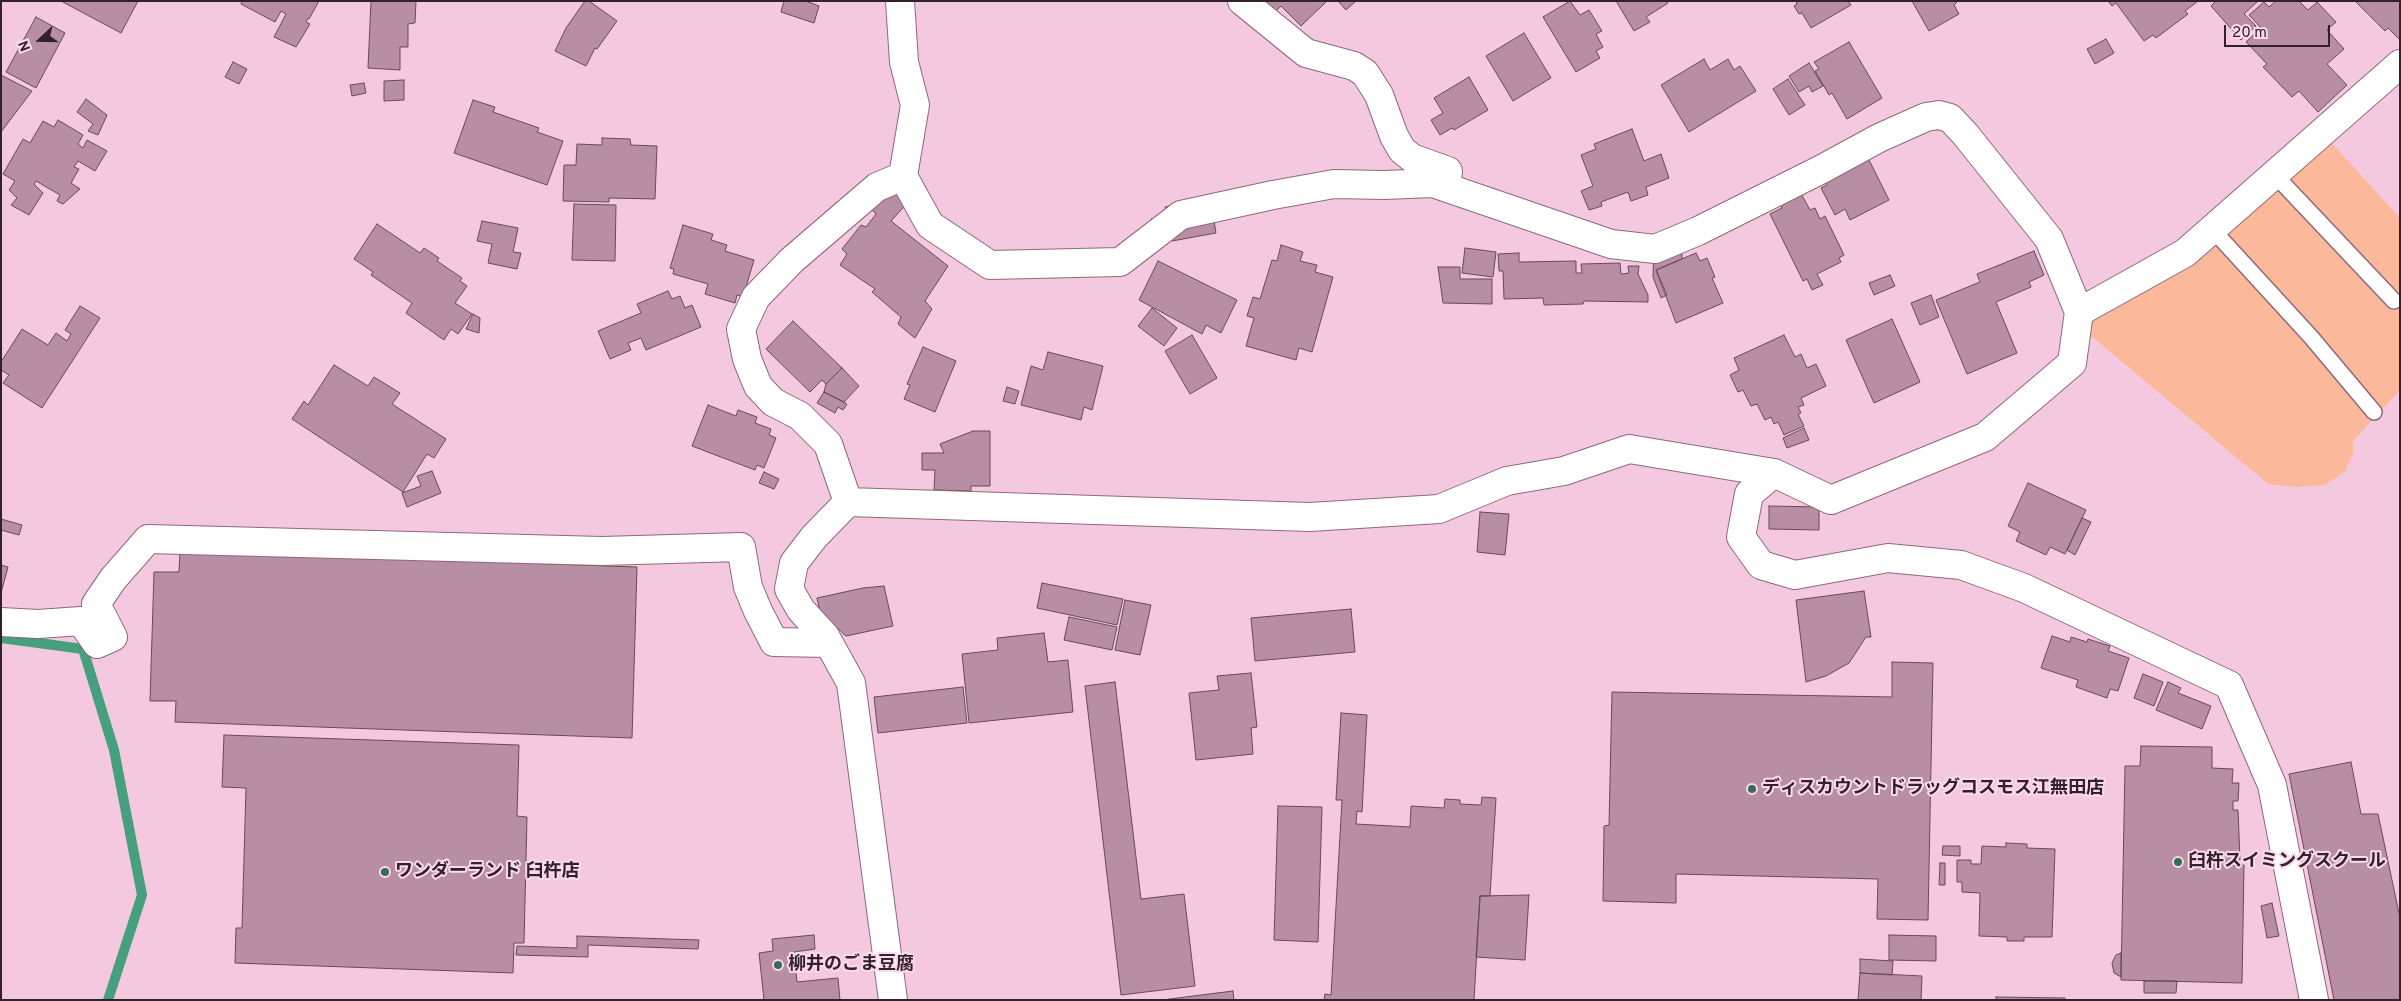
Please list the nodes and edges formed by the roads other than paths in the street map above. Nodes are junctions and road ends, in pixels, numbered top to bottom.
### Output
1 (900, 1) edge
2 (1242, 1) edge
3 (2400, 64) edge
4 (2274, 174) junction
5 (903, 176) junction
6 (1446, 187) junction
7 (2212, 229) junction
8 (2394, 301) dead end
9 (2079, 312) junction
10 (2374, 412) dead end
11 (1774, 473) junction
12 (848, 502) junction
13 (1, 622) edge
14 (829, 643) junction
15 (893, 1000) edge
16 (2314, 1000) edge

1 - 5 street
2 - 6 street
3 - 4 street
4 - 7 street
4 - 8 lane
5 - 6 street
5 - 12 street
6 - 9 street
7 - 9 street
7 - 10 lane
9 - 11 street
11 - 12 street
11 - 16 street
12 - 14 street
13 - 14 street
14 - 15 street

